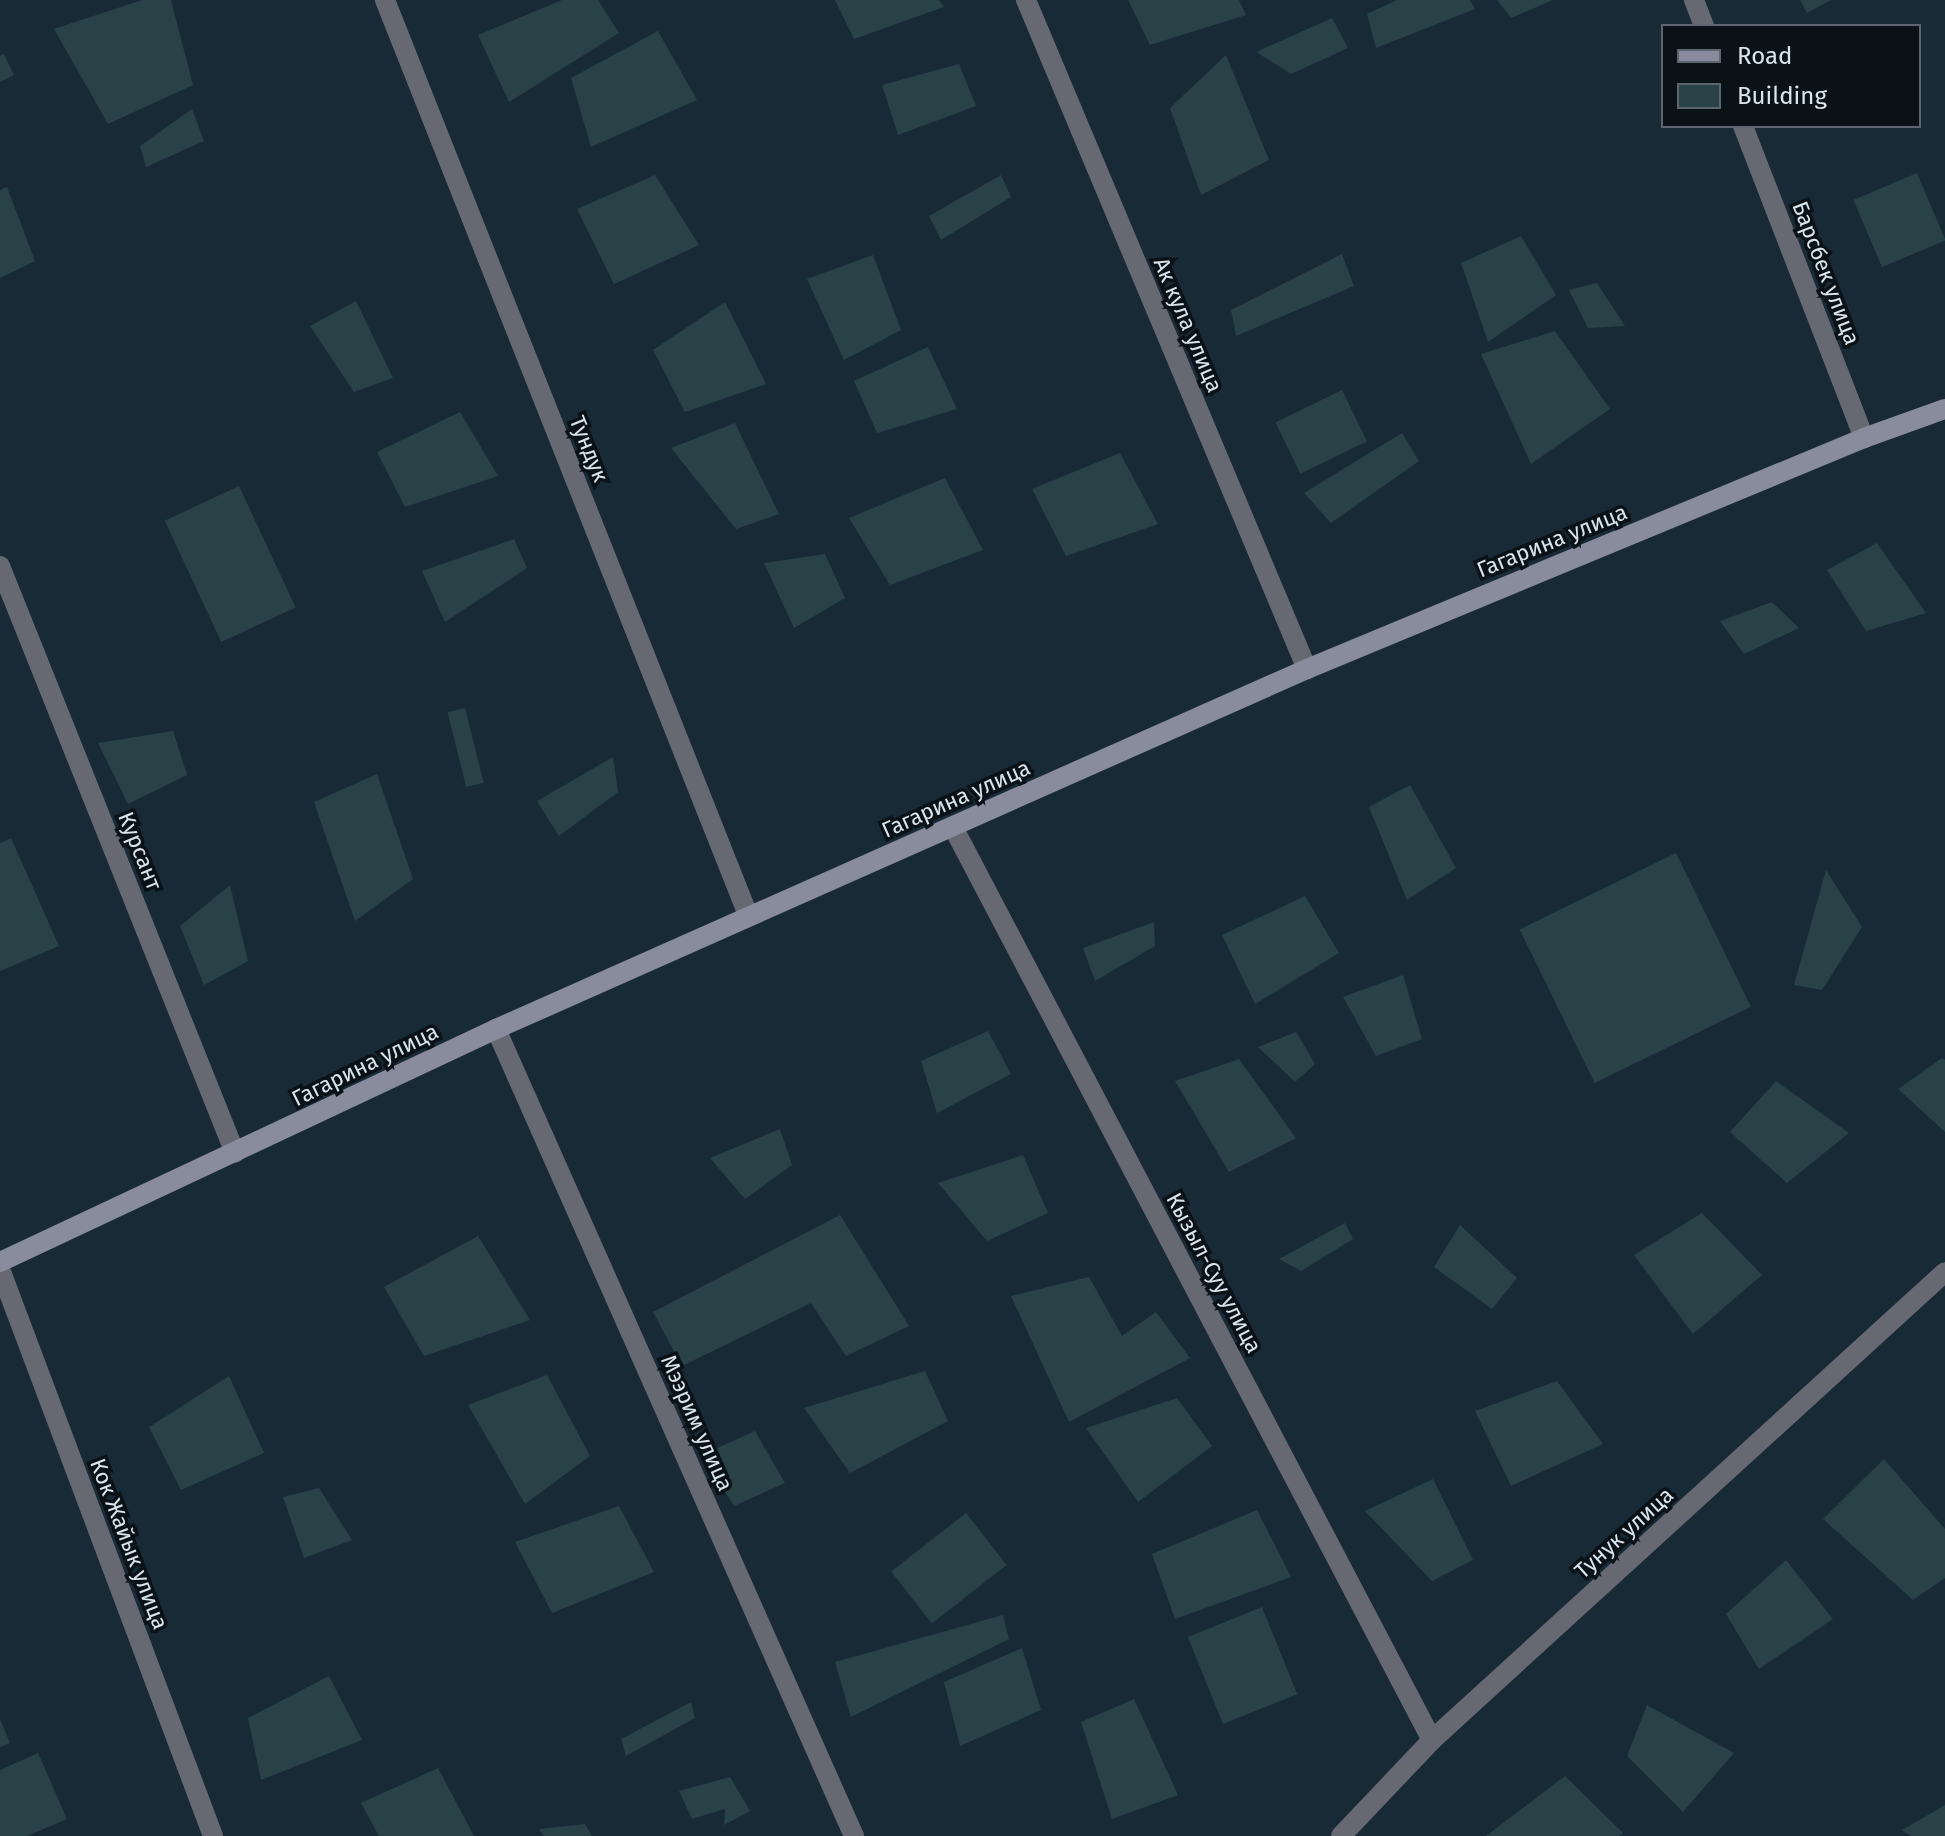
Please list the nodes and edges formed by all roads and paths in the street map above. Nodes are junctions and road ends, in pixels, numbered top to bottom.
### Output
1 (385, 0) edge
2 (1026, 0) edge
3 (1694, 0) edge
4 (1703, 24) edge
5 (1744, 128) edge
6 (1945, 409) edge
7 (1864, 438) junction
8 (0, 566) edge
9 (1307, 669) junction
10 (953, 827) junction
11 (748, 915) junction
12 (496, 1029) junction
13 (235, 1153) junction
14 (0, 1262) edge
15 (0, 1269) edge
16 (1945, 1272) edge
17 (1432, 1740) junction
18 (213, 1836) edge
19 (854, 1836) edge
20 (1341, 1836) edge

1 - 11 street, Тундук
2 - 9 street, Ак кула улица
3 - 4 street
5 - 7 street, Барсбек улица
6 - 7 main road, Гагарина улица
7 - 9 main road, Гагарина улица
8 - 13 street, Курсант
9 - 10 main road, Гагарина улица
10 - 11 main road, Гагарина улица
10 - 17 street, Кызыл-Суу улица
11 - 12 main road, Гагарина улица
12 - 13 main road, Гагарина улица
12 - 19 street, Мээрим улица
13 - 14 main road, Гагарина улица
15 - 18 street, Кок Жайык улица
16 - 17 street, Тунук улица
17 - 20 street, Тунук улица

